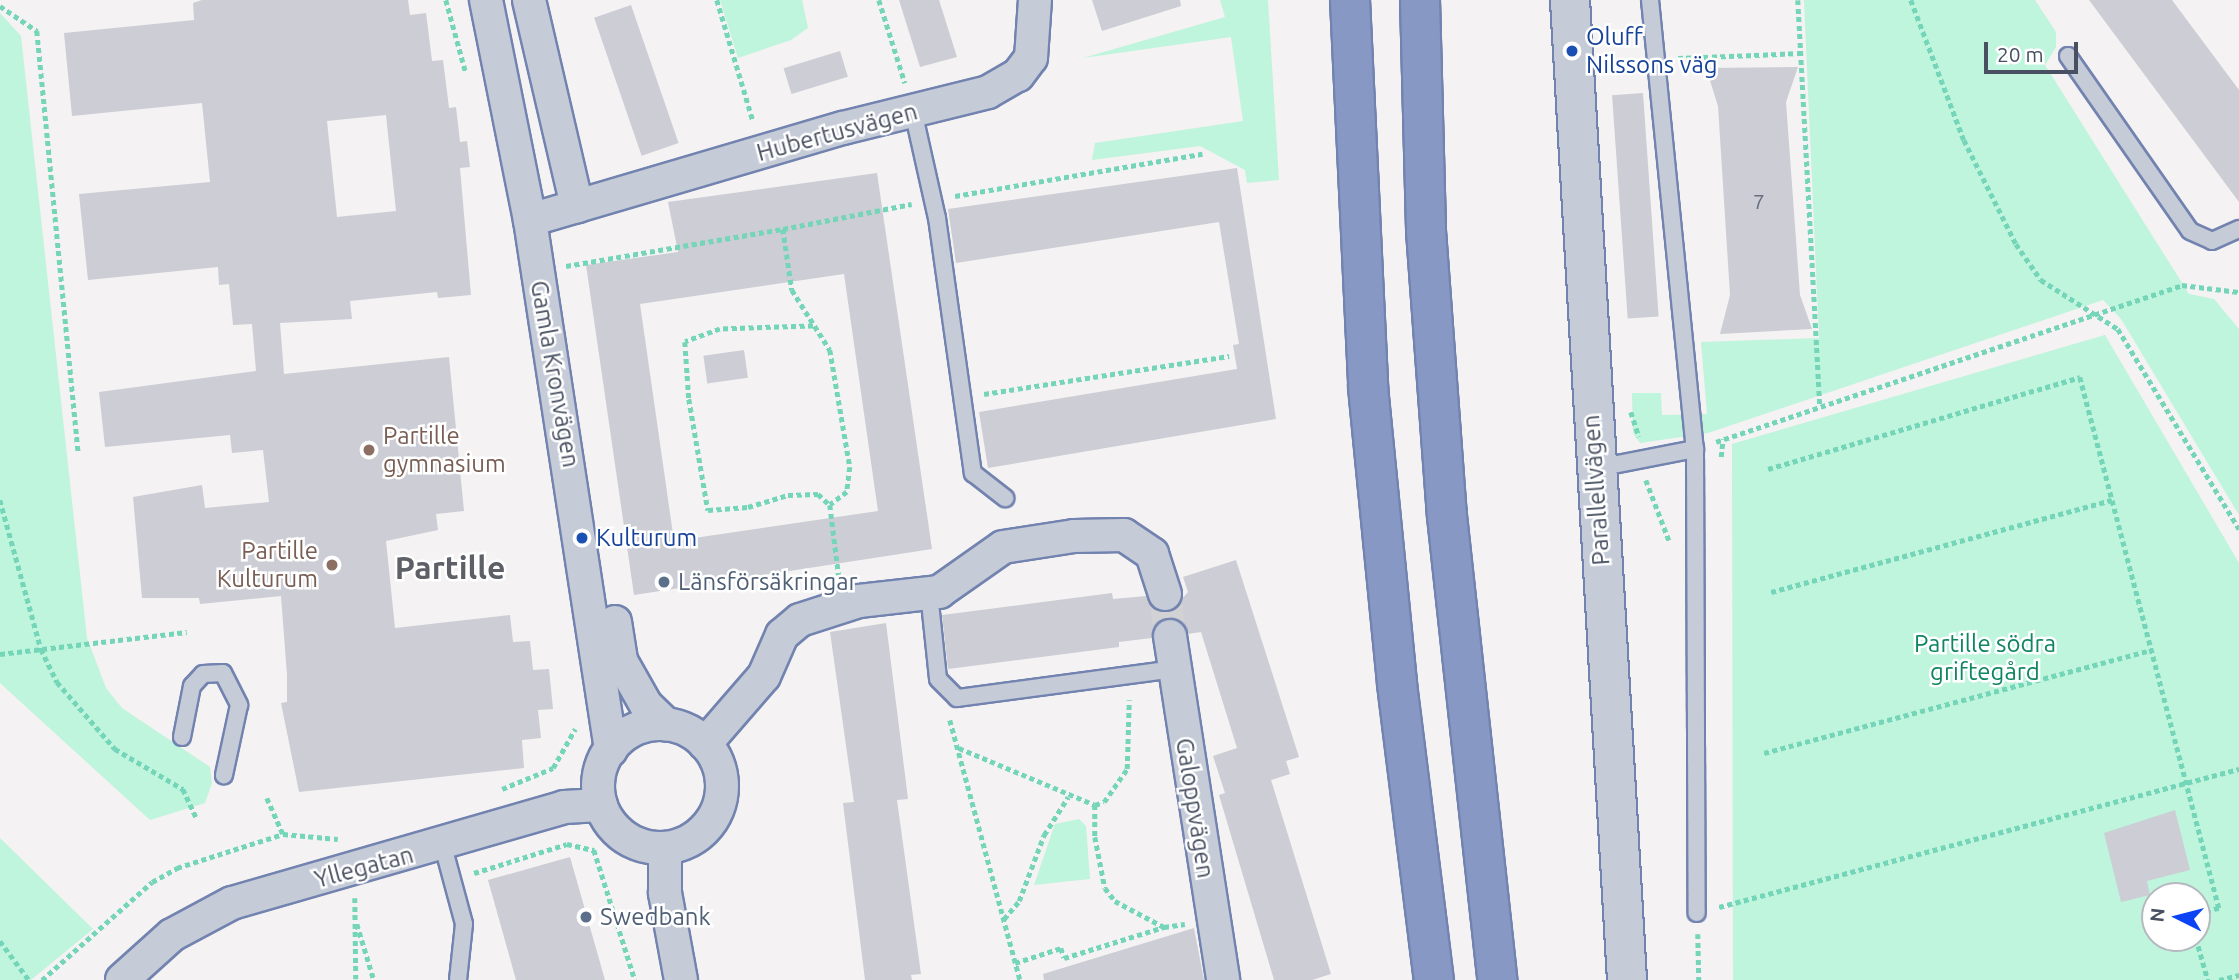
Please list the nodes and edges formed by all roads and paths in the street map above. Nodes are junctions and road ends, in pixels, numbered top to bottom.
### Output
1 (486, 0) edge
2 (507, 0) edge
3 (529, 0) edge
4 (717, 0) edge
5 (880, 0) edge
6 (1035, 0) edge
7 (1350, 0) edge
8 (1419, 0) edge
9 (1570, 0) edge
10 (1650, 0) edge
11 (1798, 0) edge
12 (1911, 0) edge
13 (0, 6) edge
14 (1800, 53) junction
15 (2068, 56) dead end
16 (1654, 59) junction
17 (913, 111) junction
18 (762, 152) junction
19 (1202, 154) dead end
20 (933, 200) junction
21 (552, 214) junction
22 (783, 229) junction
23 (2239, 229) edge
24 (558, 268) junction
25 (2239, 292) edge
26 (2098, 313) junction
27 (814, 326) junction
28 (1229, 356) dead end
29 (962, 397) junction
30 (1820, 405) junction
31 (1695, 449) junction
32 (78, 452) dead end
33 (1594, 468) junction
34 (1768, 469) dead end
35 (1005, 498) dead end
36 (0, 500) edge
37 (2112, 500) junction
38 (830, 505) junction
39 (2239, 529) edge
40 (1771, 592) dead end
41 (929, 593) junction
42 (1164, 594) tunnel mouth
43 (843, 605) junction
44 (187, 632) dead end
45 (1170, 636) tunnel mouth
46 (41, 649) junction
47 (2152, 650) junction
48 (0, 654) edge
49 (1174, 669) junction
50 (949, 695) junction
51 (1129, 699) dead end
52 (666, 724) junction
53 (182, 737) dead end
54 (705, 744) junction
55 (958, 747) junction
56 (611, 750) junction
57 (1764, 753) dead end
58 (2239, 769) edge
59 (224, 775) dead end
60 (2187, 784) junction
61 (489, 795) dead end
62 (1068, 797) junction
63 (267, 798) dead end
64 (601, 805) junction
65 (1096, 805) junction
66 (564, 807) junction
67 (195, 817) dead end
68 (284, 834) junction
69 (352, 838) dead end
70 (443, 846) junction
71 (665, 848) junction
72 (2211, 911) edge
73 (1697, 913) junction
74 (356, 919) dead end
75 (1003, 919) junction
76 (1213, 920) junction
77 (1164, 927) junction
78 (0, 941) edge
79 (2200, 952) edge
80 (1015, 963) junction
81 (137, 975) edge
82 (2239, 975) edge
83 (29, 980) edge
84 (43, 980) edge
85 (374, 980) edge
86 (458, 980) edge
87 (635, 980) edge
88 (681, 980) edge
89 (1020, 980) edge
90 (1223, 980) edge
91 (1434, 980) edge
92 (1497, 980) edge
93 (1627, 980) edge
94 (1699, 980) edge
95 (2208, 980) edge
96 (2219, 980) edge

1 - 21 street, Gamla Kronvägen
2 - 21 street, Gamla Kronvägen
3 - 21 street
4 - 18 path
5 - 17 path
6 - 17 street, Hubertusvägen
7 - 91 highway
8 - 92 highway
9 - 33 street, Parallellvägen
10 - 16 lane
11 - 14 path
12 - 26 path
13 - 32 path
14 - 16 path
14 - 30 path
15 - 23 lane
16 - 31 lane
17 - 18 street, Hubertusvägen
17 - 20 lane
18 - 21 street, Hubertusvägen
19 - 20 path
20 - 22 path
20 - 29 lane
21 - 24 street, Gamla Kronvägen
21 - 56 street, Gamla Kronvägen
22 - 24 path
22 - 27 path
24 - 52 street, Gamla Kronvägen
25 - 26 path
26 - 30 path
26 - 39 path
27 - 38 path
27 - 38 path
28 - 29 path
29 - 35 lane
30 - 31 path
31 - 33 lane
31 - 73 lane
33 - 93 street, Parallellvägen
34 - 37 path
36 - 46 path
37 - 40 path
37 - 47 path
38 - 43 path
41 - 42 street
41 - 43 street
41 - 50 lane
43 - 54 street
44 - 46 path
45 - 49 street, Galoppvägen
46 - 48 path
46 - 67 path
47 - 57 path
47 - 60 path
49 - 50 lane
49 - 76 street, Galoppvägen
50 - 55 path
51 - 65 path
52 - 54 street
52 - 56 street
53 - 59 lane
54 - 71 street
55 - 62 path
55 - 75 path
56 - 64 street
58 - 60 path
60 - 72 path
60 - 73 path
61 - 66 path
62 - 65 path
62 - 75 path
63 - 68 path
64 - 66 street, Yllegatan
64 - 71 street
65 - 77 path
66 - 70 street, Yllegatan
66 - 87 path
68 - 69 path
68 - 84 path
70 - 81 street, Yllegatan
70 - 86 lane
71 - 88 street
73 - 94 path
74 - 85 path
75 - 80 path
76 - 77 path
76 - 90 street, Galoppvägen
77 - 80 path
78 - 83 path
79 - 95 path
80 - 89 path
82 - 96 path

